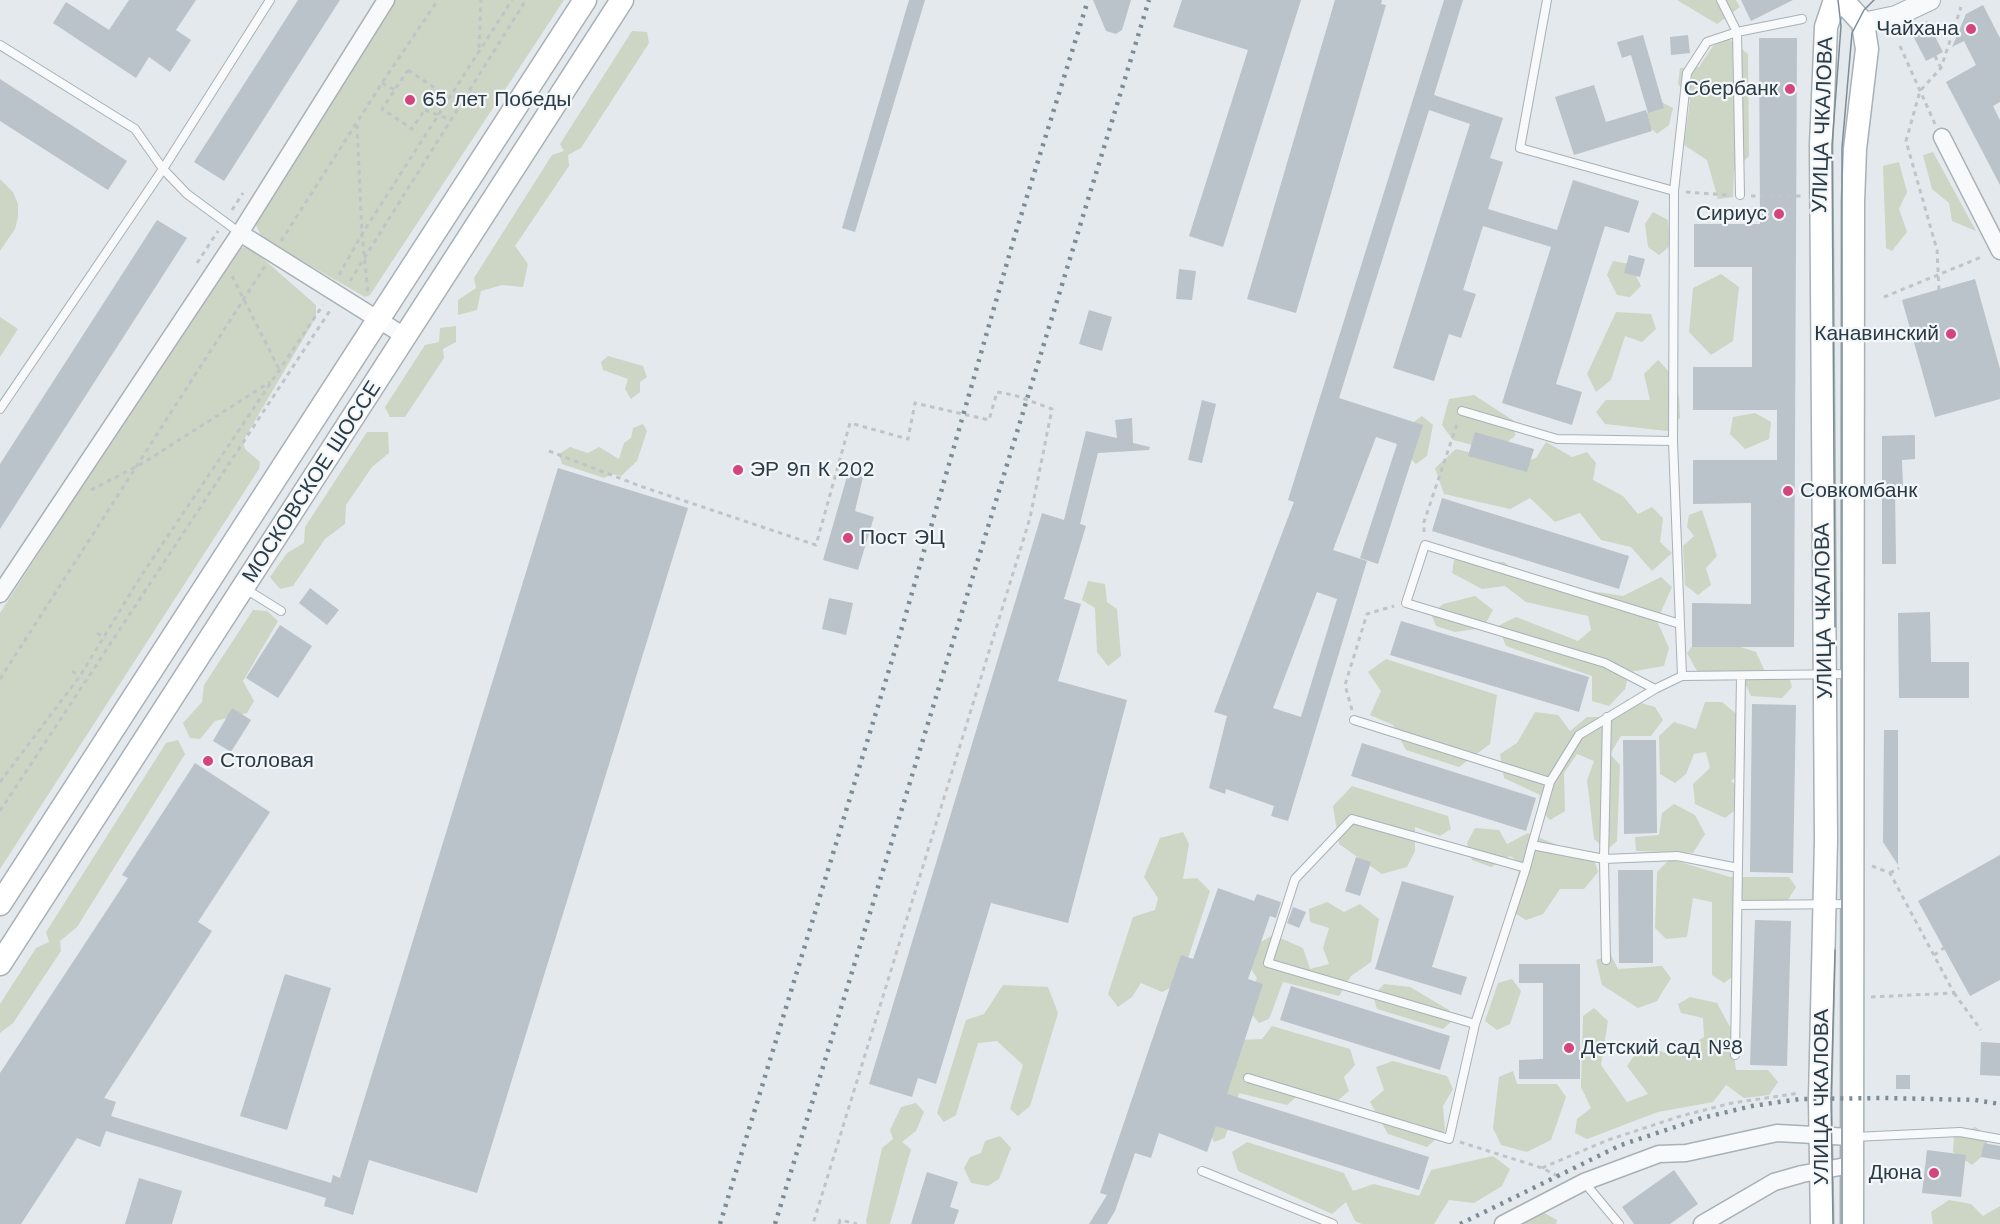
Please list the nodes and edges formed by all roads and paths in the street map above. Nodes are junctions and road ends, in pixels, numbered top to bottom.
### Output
1 (270, 0) edge
2 (386, 0) edge
3 (438, 0) edge
4 (481, 0) edge
5 (512, 0) edge
6 (526, 0) edge
7 (585, 0) edge
8 (622, 0) edge
9 (1547, 0) edge
10 (1721, 0) edge
11 (1835, 0) edge
12 (1842, 0) edge
13 (1930, 0) edge
14 (1961, 7) dead end
15 (1802, 19) dead end
16 (1863, 23) junction
17 (1737, 32) junction
18 (0, 45) edge
19 (1900, 46) dead end
20 (478, 50) junction
21 (1935, 56) dead end
22 (1941, 68) junction
23 (382, 83) junction
24 (394, 90) junction
25 (1920, 91) junction
26 (425, 110) junction
27 (438, 115) junction
28 (452, 120) junction
29 (357, 125) junction
30 (1942, 137) joint
31 (163, 169) junction
32 (1674, 191) junction
33 (1740, 195) dead end
34 (240, 233) junction
35 (362, 234) junction
36 (212, 240) dead end
37 (2000, 250) edge
38 (273, 254) junction
39 (222, 259) junction
40 (364, 262) junction
41 (1939, 275) junction
42 (1939, 290) dead end
43 (335, 292) junction
44 (368, 293) dead end
45 (1884, 297) dead end
46 (244, 298) junction
47 (379, 320) junction
48 (406, 337) junction
49 (280, 370) junction
50 (272, 381) junction
51 (0, 409) edge
52 (1462, 411) joint
53 (1673, 441) junction
54 (549, 451) dead end
55 (136, 467) junction
56 (87, 492) dead end
57 (167, 540) junction
58 (1425, 545) junction
59 (177, 546) junction
60 (244, 588) junction
61 (0, 594) edge
62 (1406, 603) junction
63 (281, 611) dead end
64 (1680, 624) junction
65 (97, 633) dead end
66 (105, 638) junction
67 (72, 671) dead end
68 (1824, 674) junction
69 (1852, 674) junction
70 (80, 676) junction
71 (1682, 676) junction
72 (1741, 676) junction
73 (0, 679) edge
74 (1655, 689) junction
75 (1606, 717) junction
76 (1354, 720) joint
77 (0, 782) edge
78 (1550, 783) junction
79 (0, 811) edge
80 (1532, 845) junction
81 (1604, 859) junction
82 (1871, 866) dead end
83 (1526, 868) junction
84 (1738, 868) junction
85 (1899, 868) dead end
86 (1890, 873) junction
87 (0, 904) edge
88 (1826, 904) junction
89 (1851, 904) junction
90 (1738, 905) junction
91 (1944, 948) dead end
92 (1934, 955) junction
93 (1606, 960) dead end
94 (0, 964) edge
95 (1954, 993) junction
96 (1871, 997) dead end
97 (1475, 1023) junction
98 (1981, 1030) dead end
99 (1735, 1055) dead end
100 (1248, 1078) dead end
101 (1800, 1093) dead end
102 (1821, 1135) junction
103 (1851, 1137) junction
104 (1449, 1139) junction
105 (2000, 1139) edge
106 (1851, 1165) junction
107 (1821, 1170) junction
108 (1202, 1171) dead end
109 (1584, 1182) junction
110 (813, 1224) edge
111 (838, 1224) edge
112 (857, 1224) edge
113 (1333, 1224) edge
114 (1503, 1224) edge
115 (1619, 1224) edge
116 (1702, 1224) edge
117 (1822, 1224) edge
118 (1852, 1224) edge

1 - 31 lane
2 - 34 street
3 - 23 path
4 - 20 path
5 - 20 path
6 - 28 path
7 - 47 main road, МОСКОВСКОЕ ШОССЕ
8 - 48 main road, МОСКОВСКОЕ ШОССЕ
9 - 32 lane
10 - 17 lane
11 - 68 main road, УЛИЦА ЧКАЛОВА
12 - 16 main road
13 - 16 street
14 - 22 path
15 - 17 lane
16 - 69 main road, УЛИЦА ЧКАЛОВА
17 - 32 lane
17 - 33 lane
18 - 31 lane
19 - 25 path
20 - 27 path
21 - 22 path
22 - 25 path
23 - 24 path
23 - 29 path
24 - 26 path
24 - 26 path
25 - 30 path
25 - 41 path
26 - 27 path
27 - 28 path
27 - 35 path
28 - 40 path
29 - 35 path
29 - 38 path
30 - 37 street
31 - 34 lane
31 - 51 lane
32 - 53 lane
34 - 38 street
34 - 39 street
35 - 40 path
35 - 43 path
36 - 39 path
37 - 41 path
38 - 43 street
38 - 46 path
39 - 46 path
39 - 61 street
40 - 43 path
40 - 44 path
41 - 42 path
41 - 45 path
43 - 47 street
43 - 49 path
43 - 59 path
46 - 49 path
46 - 55 path
47 - 48 street
47 - 87 main road, МОСКОВСКОЕ ШОССЕ
48 - 60 main road, МОСКОВСКОЕ ШОССЕ
49 - 50 path
50 - 55 path
50 - 57 path
52 - 53 lane
52 - 58 path
53 - 64 lane
54 - 110 path
55 - 56 path
55 - 73 path
57 - 59 path
57 - 66 path
58 - 62 lane
58 - 64 lane
59 - 79 path
60 - 63 lane
60 - 94 main road, МОСКОВСКОЕ ШОССЕ
62 - 74 lane
62 - 76 path
64 - 71 lane
65 - 66 path
66 - 70 path
67 - 70 path
68 - 69 lane
68 - 72 lane
68 - 88 main road, УЛИЦА ЧКАЛОВА
69 - 89 main road, УЛИЦА ЧКАЛОВА
70 - 77 path
71 - 72 lane
71 - 74 lane
72 - 84 lane
74 - 75 lane
75 - 78 lane
75 - 81 lane
76 - 78 lane
78 - 80 lane
80 - 81 lane
80 - 83 lane
81 - 84 lane
81 - 93 lane
82 - 86 path
83 - 97 lane
83 - 97 lane
84 - 90 lane
85 - 86 path
86 - 92 path
88 - 89 lane
88 - 90 lane
88 - 102 main road, УЛИЦА ЧКАЛОВА
89 - 103 main road, УЛИЦА ЧКАЛОВА
90 - 99 lane
91 - 92 path
92 - 95 path
95 - 96 path
95 - 98 path
97 - 104 lane
100 - 104 lane
101 - 104 path
102 - 103 street
102 - 107 main road, УЛИЦА ЧКАЛОВА
102 - 109 street
103 - 105 lane
103 - 106 main road, УЛИЦА ЧКАЛОВА
106 - 107 street
106 - 118 main road, УЛИЦА ЧКАЛОВА
107 - 116 street
107 - 117 main road, УЛИЦА ЧКАЛОВА
108 - 113 lane
109 - 114 street
109 - 115 lane
111 - 112 path

